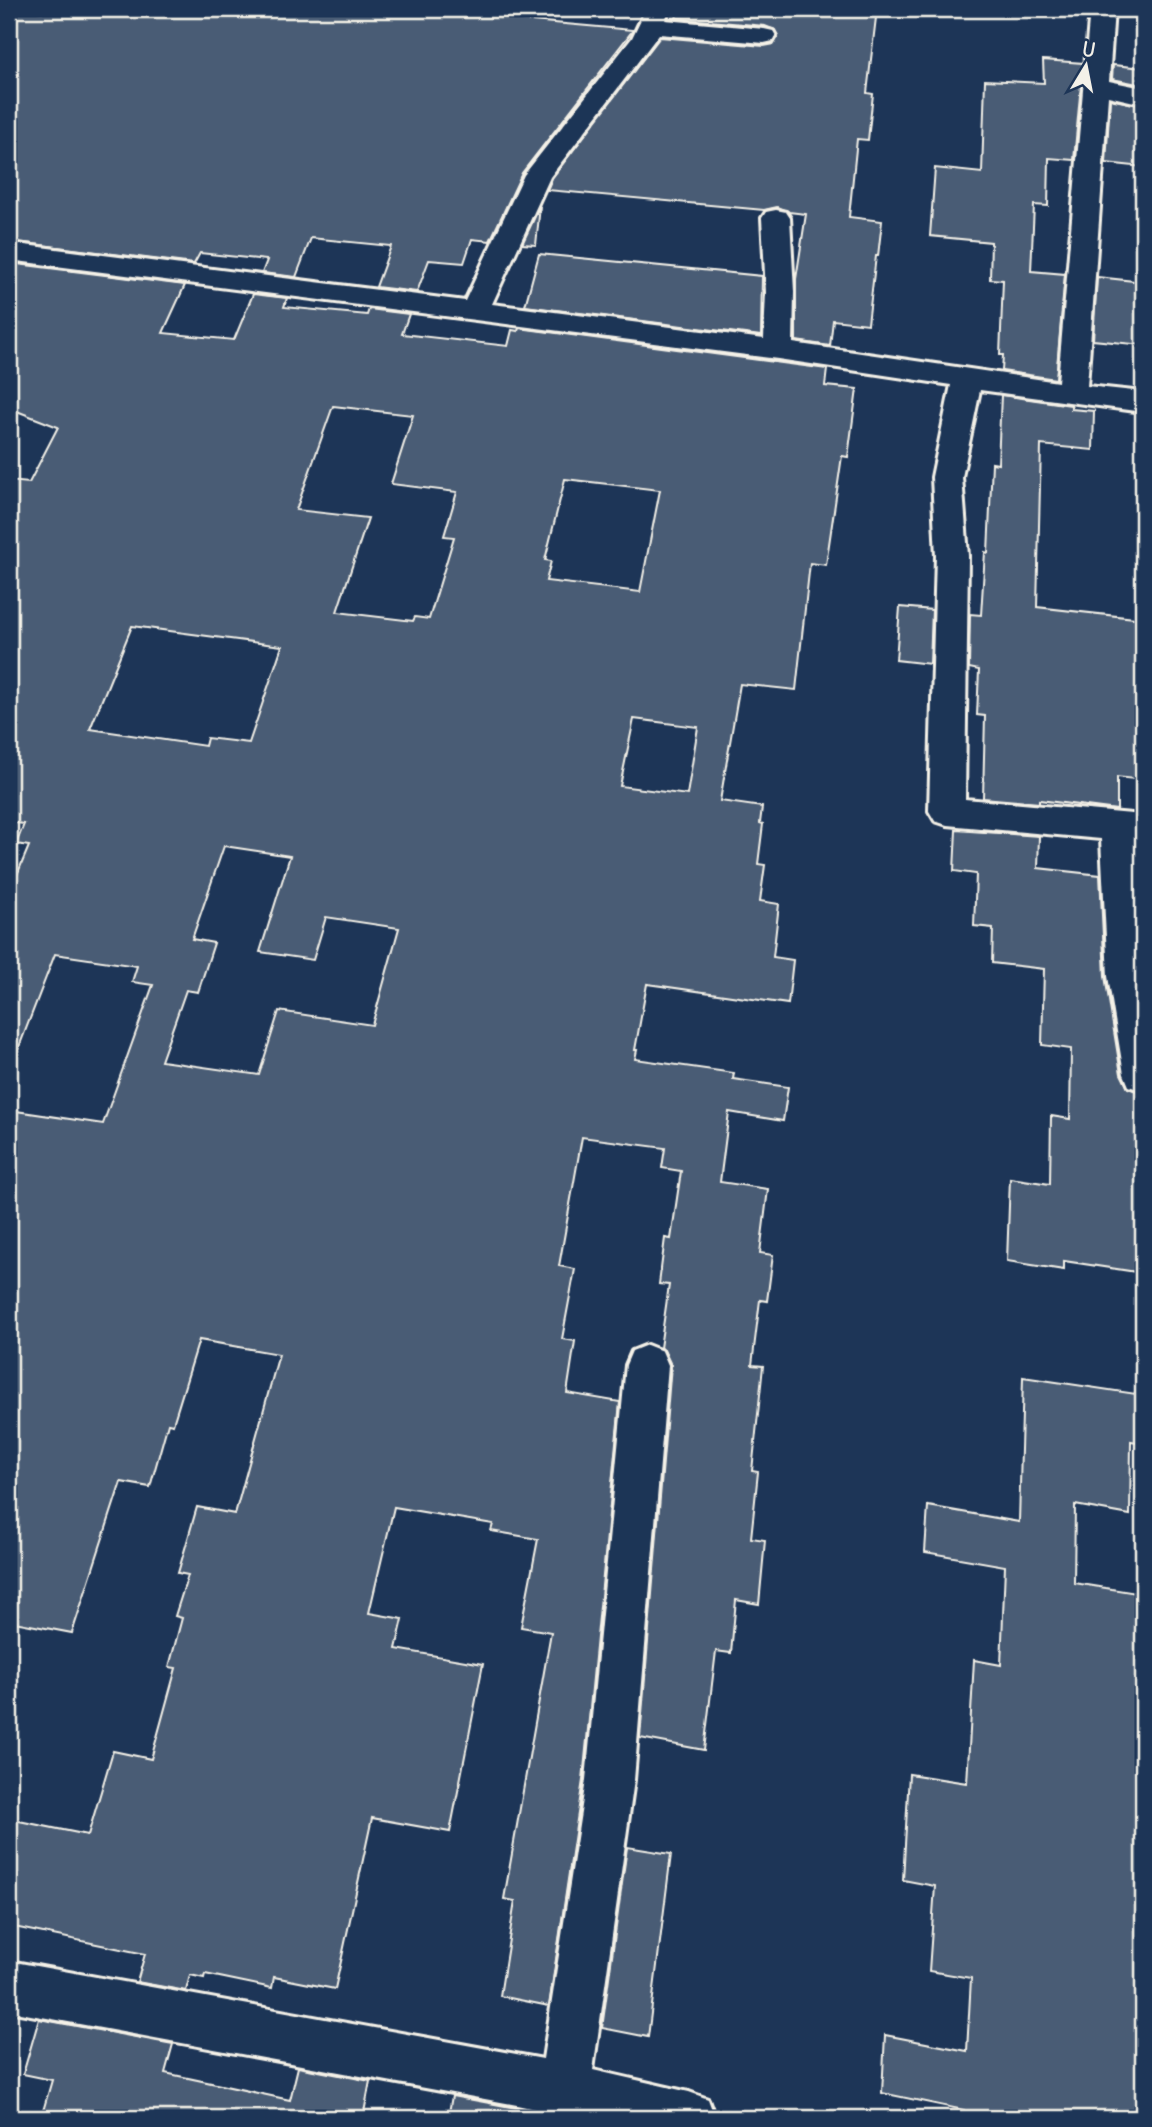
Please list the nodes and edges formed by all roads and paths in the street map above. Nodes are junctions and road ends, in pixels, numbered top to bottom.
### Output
1 (1102, 9) edge
2 (655, 17) edge
3 (764, 36) dead end
4 (1095, 86) junction
5 (1143, 96) edge
6 (776, 218) dead end
7 (9, 252) edge
8 (475, 311) junction
9 (778, 350) junction
10 (967, 379) junction
11 (1072, 394) junction
12 (1143, 402) edge
13 (1131, 827) edge
14 (1143, 1074) edge
15 (647, 1365) dead end
16 (9, 1986) edge
17 (564, 2090) junction
18 (689, 2118) edge

1 - 4 street
2 - 3 street
2 - 8 street
4 - 5 street
4 - 11 street
6 - 9 street
7 - 8 street
8 - 9 street
9 - 10 street
10 - 11 street
10 - 13 street
11 - 12 street
13 - 14 street
15 - 17 street
16 - 17 street
17 - 18 street

